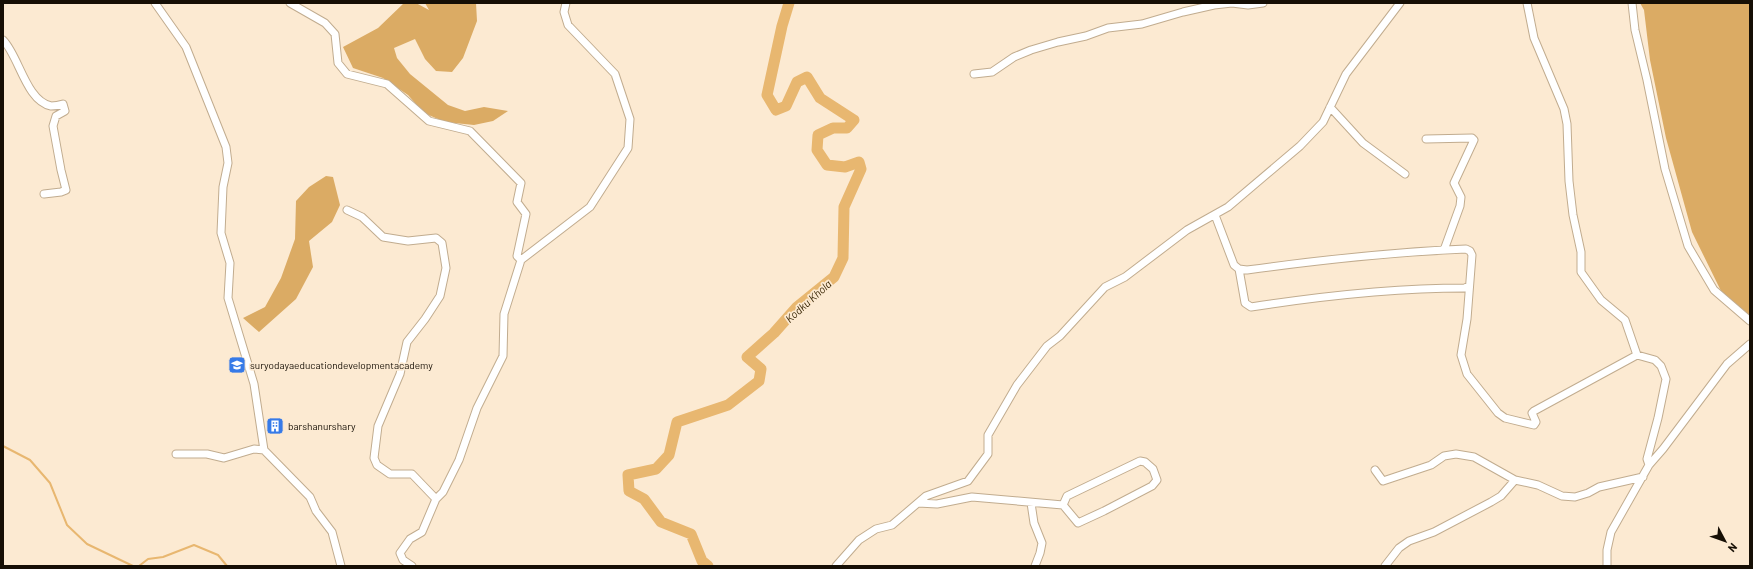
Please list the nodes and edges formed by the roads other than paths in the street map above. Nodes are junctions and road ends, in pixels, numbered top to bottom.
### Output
1 (155, 3) edge
2 (290, 3) edge
3 (566, 3) edge
4 (1263, 3) edge
5 (1400, 3) edge
6 (1527, 3) edge
7 (1632, 3) edge
8 (3, 40) edge
9 (974, 74) dead end
10 (1330, 107) junction
11 (1426, 139) dead end
12 (1405, 174) dead end
13 (44, 194) dead end
14 (347, 210) dead end
15 (1215, 215) junction
16 (1444, 250) junction
17 (521, 260) junction
18 (1239, 269) junction
19 (1469, 286) junction
20 (1750, 321) edge
21 (1750, 344) edge
22 (1637, 355) junction
23 (264, 450) junction
24 (176, 454) dead end
25 (1649, 465) junction
26 (1375, 470) dead end
27 (1643, 477) junction
28 (1515, 480) junction
29 (436, 499) junction
30 (918, 503) junction
31 (1031, 503) junction
32 (1063, 505) junction
33 (341, 566) edge
34 (412, 566) edge
35 (836, 566) edge
36 (1035, 566) edge
37 (1385, 566) edge
38 (1607, 566) edge

1 - 23 street
2 - 17 street
3 - 17 street
4 - 9 street
5 - 10 street
6 - 22 street
7 - 20 street
8 - 13 street
10 - 12 street
10 - 15 street
11 - 16 street
14 - 29 street
15 - 18 street
15 - 30 street
16 - 18 street
16 - 19 street
17 - 29 street
18 - 19 street
19 - 22 street
21 - 25 street
22 - 25 street
23 - 24 street
23 - 33 street
25 - 27 street
26 - 28 street
27 - 28 street
27 - 38 street
28 - 37 street
29 - 34 street
30 - 31 street
30 - 35 street
31 - 32 street
31 - 36 street
32 - 32 street

